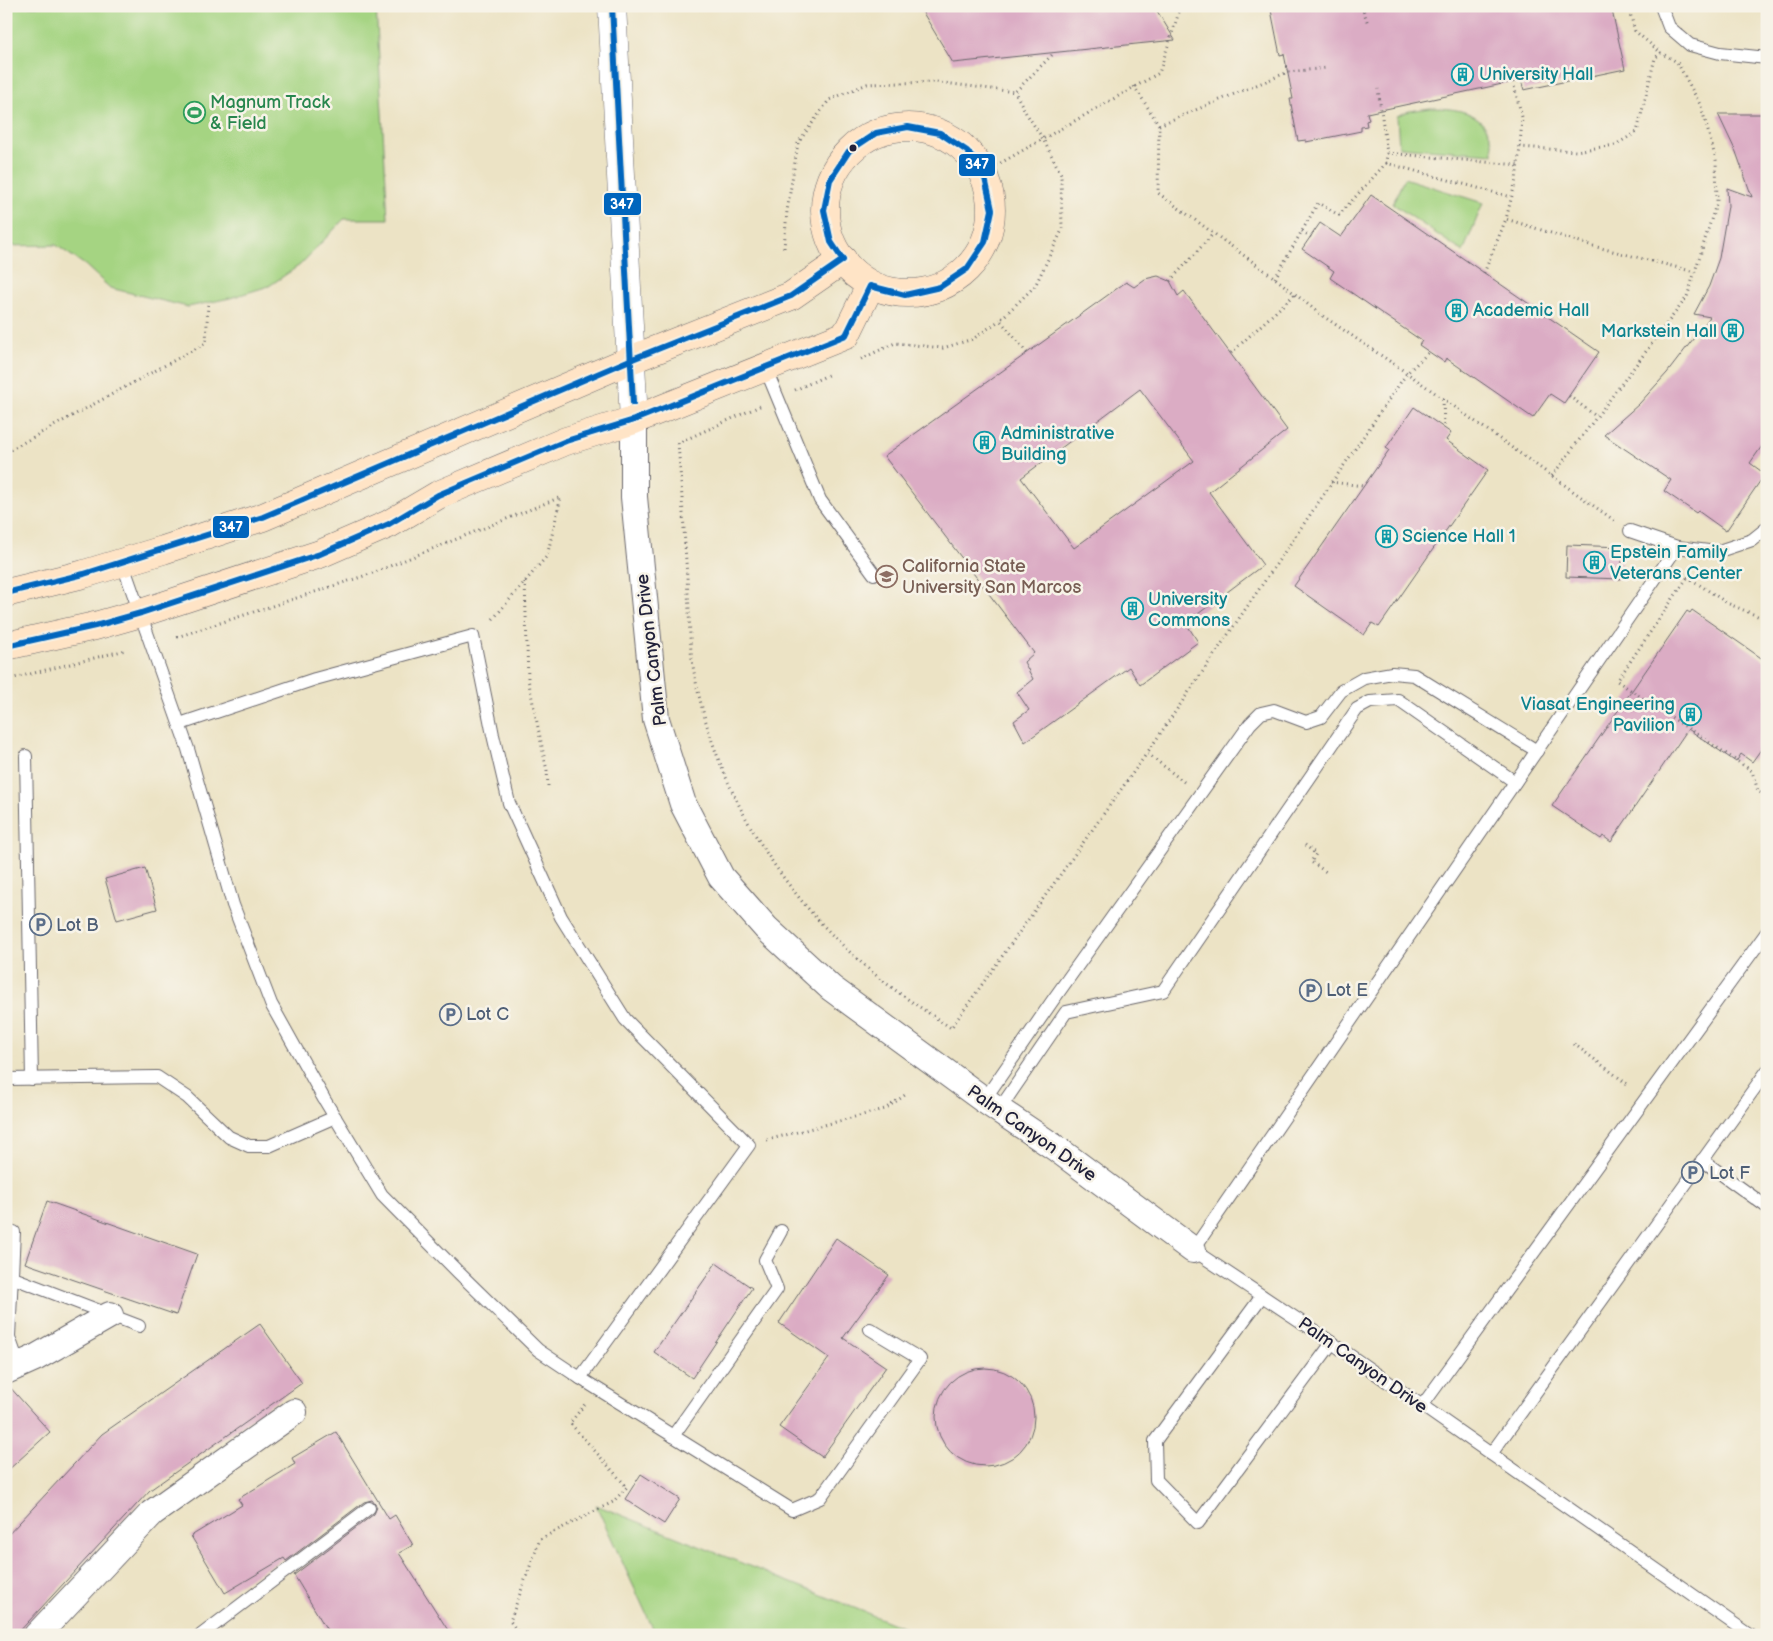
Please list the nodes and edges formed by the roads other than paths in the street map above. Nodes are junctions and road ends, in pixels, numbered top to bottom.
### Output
1 (612, 6) edge
2 (1661, 6) edge
3 (1767, 58) edge
4 (843, 260) junction
5 (870, 286) junction
6 (630, 360) junction
7 (765, 367) junction
8 (634, 420) junction
9 (1767, 528) edge
10 (1630, 531) road end
11 (1676, 547) junction
12 (122, 562) junction
13 (874, 574) dead end
14 (6, 593) edge
15 (141, 613) junction
16 (6, 646) edge
17 (180, 724) junction
18 (1536, 751) junction
19 (26, 756) dead end
20 (1515, 782) junction
21 (1767, 932) edge
22 (1767, 1071) edge
23 (6, 1079) edge
24 (32, 1079) junction
25 (992, 1105) junction
26 (335, 1117) junction
27 (1702, 1160) junction
28 (1767, 1207) edge
29 (781, 1231) dead end
30 (14, 1232) dead end
31 (1193, 1250) junction
32 (11, 1277) junction
33 (1262, 1296) junction
34 (110, 1315) junction
35 (139, 1326) dead end
36 (870, 1329) dead end
37 (1332, 1343) junction
38 (13, 1368) edge
39 (580, 1378) junction
40 (1422, 1406) junction
41 (294, 1412) dead end
42 (674, 1436) junction
43 (1491, 1454) junction
44 (369, 1508) dead end
45 (37, 1635) edge
46 (201, 1635) edge
47 (1750, 1635) edge

1 - 6 street
2 - 3 lane
4 - 5 main road
4 - 5 main road
4 - 6 main road
5 - 7 main road
6 - 8 street
6 - 12 main road
7 - 8 main road
7 - 13 lane
8 - 15 main road
8 - 25 street, Palm Canyon Drive
9 - 11 lane
10 - 11 lane
11 - 18 lane
12 - 14 main road
12 - 15 lane
15 - 16 main road
15 - 17 lane
17 - 26 lane
17 - 39 lane
18 - 20 lane
18 - 25 lane
19 - 24 lane
20 - 25 lane
20 - 31 lane
21 - 40 lane
22 - 27 lane
23 - 24 lane
24 - 26 lane
25 - 31 street, Palm Canyon Drive
26 - 39 lane
27 - 28 lane
27 - 43 lane
29 - 42 lane
30 - 32 lane
31 - 33 lane, Palm Canyon Drive
32 - 34 lane
32 - 38 lane
33 - 37 lane, Palm Canyon Drive
33 - 37 lane
34 - 35 lane
34 - 38 street
36 - 42 lane
37 - 40 lane, Palm Canyon Drive
39 - 42 lane
40 - 43 lane, Palm Canyon Drive
41 - 45 street
43 - 47 lane, Palm Canyon Drive
44 - 46 lane

